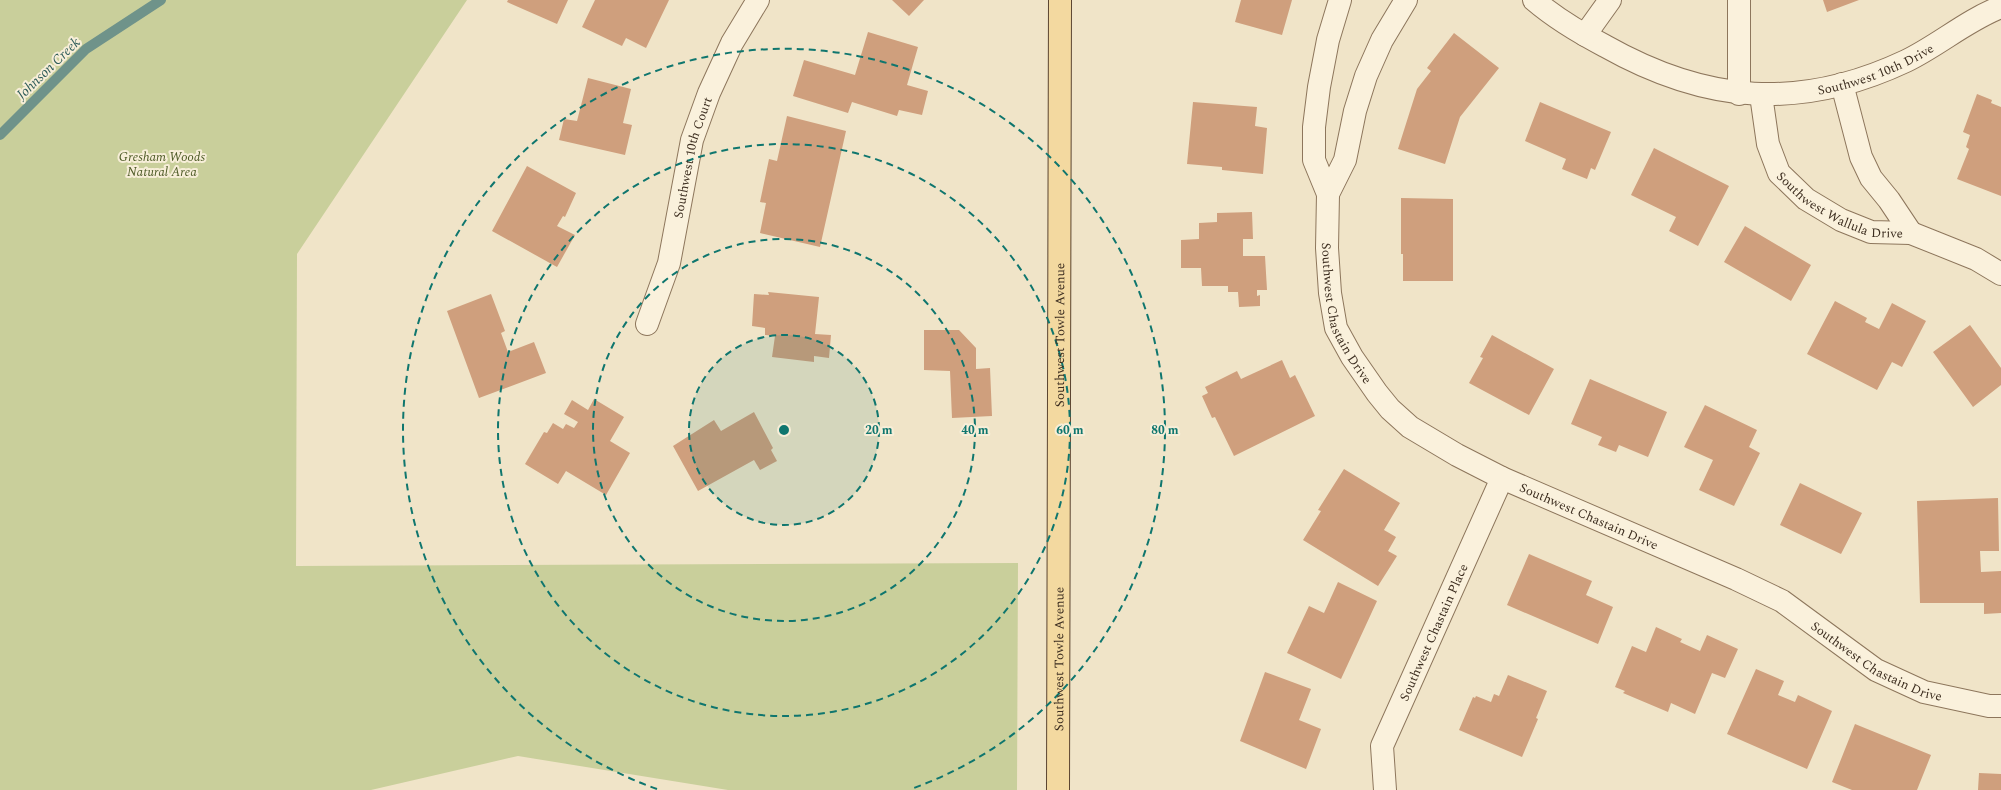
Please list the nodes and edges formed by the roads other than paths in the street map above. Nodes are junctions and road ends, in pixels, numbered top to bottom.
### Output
1 (758, 0) edge
2 (1060, 0) edge
3 (1340, 0) edge
4 (1406, 0) edge
5 (1534, 0) edge
6 (1610, 0) edge
7 (1739, 0) edge
8 (2001, 7) edge
9 (1585, 36) junction
10 (1842, 84) junction
11 (1739, 94) junction
12 (1761, 95) junction
13 (1328, 194) junction
14 (1911, 234) junction
15 (2001, 274) edge
16 (647, 324) dead end
17 (1502, 478) junction
18 (2001, 706) edge
19 (1058, 790) edge
20 (1385, 790) edge

1 - 16 street, Southwest 10th Court
2 - 19 main road, Southwest Towle Avenue
3 - 13 street, Southwest Chastain Drive
4 - 13 street, Southwest Chastain Drive
5 - 9 street, Southwest 10th Drive
6 - 9 street
7 - 11 street
8 - 10 street, Southwest 10th Drive
9 - 11 street, Southwest 10th Drive
10 - 12 street, Southwest 10th Drive
10 - 14 street, Southwest Wallula Drive
11 - 12 street, Southwest 10th Drive
12 - 14 street, Southwest Wallula Drive
13 - 17 street, Southwest Chastain Drive
14 - 15 street, Southwest Wallula Drive
17 - 18 street, Southwest Chastain Drive
17 - 20 street, Southwest Chastain Place

